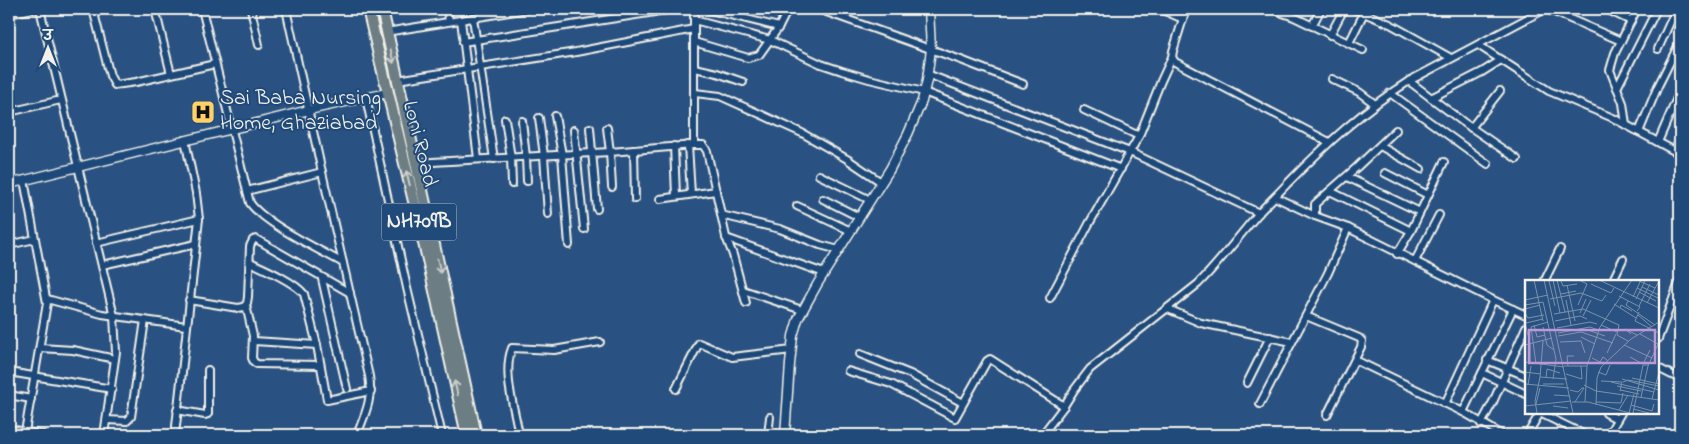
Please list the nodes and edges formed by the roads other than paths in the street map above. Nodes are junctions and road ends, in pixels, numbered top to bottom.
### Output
1 (33, 9) edge
2 (40, 9) edge
3 (94, 9) edge
4 (155, 9) edge
5 (204, 9) edge
6 (251, 9) edge
7 (286, 9) edge
8 (368, 9) edge
9 (382, 9) edge
10 (447, 9) edge
11 (480, 9) edge
12 (528, 9) edge
13 (674, 9) edge
14 (694, 9) edge
15 (706, 9) edge
16 (763, 9) edge
17 (818, 9) edge
18 (929, 9) edge
19 (1160, 9) edge
20 (1186, 9) edge
21 (1276, 9) edge
22 (1298, 9) edge
23 (1321, 9) edge
24 (1344, 9) edge
25 (1354, 9) edge
26 (1546, 9) edge
27 (1606, 9) edge
28 (1637, 9) edge
29 (1657, 9) edge
30 (1675, 9) edge
31 (511, 10) edge
32 (495, 12) edge
33 (786, 12) edge
34 (1680, 12) edge
35 (1364, 13) junction
36 (9, 14) edge
37 (481, 17) junction
38 (1294, 17) junction
39 (473, 18) junction
40 (1183, 19) junction
41 (461, 20) junction
42 (694, 20) junction
43 (1631, 21) junction
44 (449, 22) junction
45 (1312, 26) junction
46 (779, 27) junction
47 (694, 29) junction
48 (386, 32) junction
49 (1330, 34) junction
50 (476, 40) junction
51 (770, 40) junction
52 (1621, 41) junction
53 (463, 42) junction
54 (694, 42) junction
55 (1680, 42) edge
56 (1349, 43) junction
57 (259, 45) dead end
58 (1478, 45) junction
59 (1658, 48) dead end
60 (931, 49) junction
61 (1363, 50) dead end
62 (1172, 57) junction
63 (1451, 58) junction
64 (1501, 60) junction
65 (215, 64) junction
66 (480, 68) junction
67 (695, 68) junction
68 (467, 70) junction
69 (171, 74) junction
70 (927, 74) junction
71 (1332, 79) dead end
72 (397, 80) junction
73 (1409, 81) junction
74 (743, 82) dead end
75 (1023, 84) dead end
76 (1617, 88) junction
77 (1500, 91) dead end
78 (1680, 91) edge
79 (924, 92) junction
80 (387, 93) junction
81 (695, 93) junction
82 (1390, 93) junction
83 (366, 98) junction
84 (1431, 98) junction
85 (61, 100) junction
86 (1375, 104) junction
87 (309, 110) junction
88 (1084, 110) dead end
89 (9, 111) edge
90 (555, 116) dead end
91 (539, 118) dead end
92 (505, 119) dead end
93 (522, 121) dead end
94 (1626, 125) junction
95 (590, 128) dead end
96 (607, 128) dead end
97 (1471, 128) junction
98 (231, 129) junction
99 (574, 130) dead end
100 (1396, 130) dead end
101 (1639, 132) junction
102 (1139, 136) junction
103 (1680, 139) edge
104 (185, 140) junction
105 (1329, 142) junction
106 (1658, 142) junction
107 (691, 145) junction
108 (674, 146) junction
109 (1380, 146) junction
110 (412, 149) junction
111 (634, 150) junction
112 (402, 152) junction
113 (610, 152) junction
114 (1130, 152) junction
115 (1678, 152) edge
116 (593, 153) junction
117 (577, 154) junction
118 (562, 155) junction
119 (544, 156) junction
120 (526, 157) junction
121 (511, 158) junction
122 (494, 159) junction
123 (1517, 159) dead end
124 (478, 160) junction
125 (1444, 162) dead end
126 (415, 164) junction
127 (1488, 164) dead end
128 (78, 167) junction
129 (1120, 169) junction
130 (1422, 169) dead end
131 (322, 172) junction
132 (1385, 173) dead end
133 (819, 175) dead end
134 (1347, 177) junction
135 (24, 180) junction
136 (527, 181) dead end
137 (881, 182) junction
138 (9, 184) edge
139 (512, 184) dead end
140 (612, 187) dead end
141 (246, 191) junction
142 (716, 191) junction
143 (1330, 191) junction
144 (691, 194) junction
145 (1428, 195) junction
146 (676, 196) junction
147 (1275, 197) junction
148 (823, 198) dead end
149 (634, 199) dead end
150 (660, 199) dead end
151 (870, 200) junction
152 (798, 206) dead end
153 (597, 209) dead end
154 (1420, 212) junction
155 (1259, 213) junction
156 (548, 214) dead end
157 (721, 215) junction
158 (1439, 215) dead end
159 (1315, 216) junction
160 (859, 217) junction
161 (199, 218) junction
162 (1348, 228) junction
163 (584, 229) dead end
164 (851, 231) junction
165 (1411, 231) junction
166 (726, 238) junction
167 (35, 239) junction
168 (96, 243) junction
169 (196, 244) junction
170 (9, 245) edge
171 (569, 245) dead end
172 (1560, 249) dead end
173 (839, 250) junction
174 (1398, 254) junction
175 (1623, 259) dead end
176 (1414, 261) junction
177 (250, 262) junction
178 (343, 263) junction
179 (102, 265) junction
180 (824, 273) junction
181 (322, 279) junction
182 (1545, 280) edge
183 (1613, 280) edge
184 (1680, 280) edge
185 (743, 290) junction
186 (350, 293) junction
187 (1050, 298) dead end
188 (47, 299) junction
189 (189, 300) junction
190 (1493, 300) junction
191 (442, 301) junction
192 (746, 303) dead end
193 (246, 306) junction
194 (1168, 309) junction
195 (1513, 309) junction
196 (802, 310) junction
197 (1525, 312) edge
198 (114, 316) junction
199 (1306, 316) junction
200 (145, 320) junction
201 (186, 326) junction
202 (1525, 329) edge
203 (1659, 336) edge
204 (1270, 337) junction
205 (254, 341) junction
206 (600, 342) dead end
207 (1292, 342) junction
208 (317, 345) junction
209 (40, 348) junction
210 (792, 350) junction
211 (860, 354) dead end
212 (115, 359) junction
213 (1355, 360) junction
214 (1487, 360) junction
215 (320, 365) junction
216 (1507, 368) junction
217 (1659, 368) edge
218 (208, 370) dead end
219 (848, 371) dead end
220 (9, 372) edge
221 (1482, 373) junction
222 (35, 376) junction
223 (1525, 376) edge
224 (1680, 379) edge
225 (1502, 382) junction
226 (1247, 383) dead end
227 (112, 389) junction
228 (347, 389) dead end
229 (676, 389) dead end
230 (371, 391) junction
231 (1525, 394) edge
232 (9, 395) edge
233 (31, 399) junction
234 (964, 403) junction
235 (1260, 404) dead end
236 (1445, 404) junction
237 (1064, 406) junction
238 (177, 410) junction
239 (1463, 412) junction
240 (1539, 414) edge
241 (1542, 414) edge
242 (1608, 414) edge
243 (1620, 414) edge
244 (1327, 415) dead end
245 (770, 417) dead end
246 (107, 420) junction
247 (1617, 420) junction
248 (1481, 424) junction
249 (9, 429) edge
250 (25, 432) junction
251 (1611, 434) edge
252 (44, 435) edge
253 (104, 435) edge
254 (175, 435) edge
255 (357, 435) edge
256 (442, 435) edge
257 (467, 435) edge
258 (476, 435) edge
259 (519, 435) edge
260 (768, 435) edge
261 (785, 435) edge
262 (1042, 435) edge
263 (1503, 435) edge
264 (1527, 435) edge
265 (1585, 435) edge

1 - 36 street
2 - 85 street
3 - 69 street
4 - 69 street
5 - 65 street
6 - 57 street
7 - 87 street
8 - 80 highway, Loni Road / NH709B
9 - 48 highway, Loni Road / NH709B
10 - 44 street
11 - 37 street
12 - 31 street
13 - 50 street
14 - 42 street
15 - 46 street
16 - 33 street
17 - 60 street
18 - 60 street
19 - 40 street
20 - 40 street
21 - 38 street
22 - 38 street
23 - 45 street
24 - 49 street
25 - 35 street
26 - 52 street
26 - 58 street
27 - 43 street
28 - 43 street
29 - 76 street
30 - 34 street
30 - 59 street
31 - 32 street
32 - 37 street
33 - 46 street
35 - 56 street
35 - 63 street
37 - 39 street
38 - 45 street
39 - 41 street
39 - 50 street
40 - 62 street
41 - 44 street
41 - 53 street
42 - 47 street
42 - 51 street
43 - 52 street
44 - 48 street
45 - 49 street
46 - 51 street
47 - 54 street
47 - 66 street
48 -> 72 highway, Loni Road / NH709B
49 - 56 street
50 - 53 street
50 - 66 street
51 - 54 street
51 - 79 street
52 - 76 street
53 - 68 street
54 - 67 street
55 - 101 street
56 - 61 street
58 - 63 street
58 - 64 street
60 - 70 street
60 - 75 street
62 - 102 street
62 - 105 street
63 - 73 street
64 - 84 street
64 - 94 street
65 - 69 street
65 - 98 street
66 - 68 street
66 - 122 street
67 - 74 street
67 - 81 street
68 - 72 street
68 - 124 street
70 - 79 street
70 - 114 street
71 - 86 street
72 - 110 highway, Loni Road / NH709B
73 - 82 street
73 - 84 street
76 - 94 street
77 - 97 street
78 - 106 street
79 - 129 street
79 - 137 street
80 - 83 street
80 - 112 highway, Loni Road / NH709B
81 - 107 street
81 - 137 street
82 - 86 street
82 - 127 street
83 - 87 street
83 - 256 street
84 - 97 street
85 - 89 street
85 - 128 street
86 - 105 street
87 - 98 street
87 - 131 street
88 - 102 street
90 - 118 street
91 - 119 street
92 - 121 street
93 - 120 street
94 - 101 street
95 - 116 street
96 - 113 street
97 - 123 street
98 - 104 street
98 - 141 street
99 - 117 street
100 - 109 street
101 - 106 street
102 - 114 street
103 - 115 street
104 - 128 street
104 - 161 street
105 - 147 street
106 - 115 street
107 - 108 street
107 - 142 street
107 - 144 street
108 - 111 street
108 - 146 street
109 - 130 street
109 - 134 street
110 - 112 highway
110 - 126 highway, Loni Road / NH709B
111 - 113 street
111 - 149 street
191 -> 112 highway, Loni Road / NH709B
113 - 116 street
113 - 140 street
114 - 129 street
114 - 155 street
116 - 117 street
116 - 153 street
117 - 118 street
117 - 163 street
118 - 119 street
118 - 171 street
119 - 120 street
119 - 156 street
120 - 121 street
120 - 136 street
121 - 122 street
121 - 139 street
122 - 124 street
124 - 126 street
125 - 145 street
126 -> 191 highway, Loni Road / NH709B
128 - 135 street
128 - 168 street
129 - 187 street
131 - 141 street
131 - 178 street
132 - 145 street
133 - 151 street
134 - 143 street
134 - 154 street
135 - 138 street
135 - 167 street
137 - 151 street
141 - 178 street
142 - 144 street
142 - 157 street
143 - 159 street
143 - 165 street
144 - 146 street
145 - 154 street
146 - 150 street
147 - 155 street
147 - 159 street
148 - 160 street
151 - 160 street
152 - 164 street
154 - 165 street
155 - 194 street
157 - 166 street
157 - 173 street
158 - 176 street
159 - 162 street
160 - 164 street
161 - 168 street
161 - 169 street
162 - 174 street
162 - 199 street
164 - 173 street
165 - 174 street
166 - 180 street
166 - 185 street
167 - 170 street
167 - 188 street
168 - 179 street
169 - 179 street
169 - 189 street
172 - 182 street
173 - 180 street
174 - 176 street
175 - 183 street
176 - 190 street
177 - 181 street
177 - 193 street
177 - 208 street
178 - 186 street
179 - 198 street
180 - 196 street
181 - 186 street
181 - 228 street
184 - 203 street
185 - 192 street
185 - 196 street
186 - 230 street
188 - 198 street
188 - 209 street
189 - 193 street
189 - 201 street
190 - 195 street
190 - 236 street
257 -> 191 highway, Loni Road / NH709B
191 - 258 highway, Loni Road / NH709B
193 - 205 street
194 - 204 street
194 - 237 street
195 - 197 street
195 - 214 street
196 - 210 street
198 - 200 street
198 - 212 street
199 - 207 street
199 - 213 street
200 - 201 street
200 - 246 street
201 - 238 street
202 - 216 street
204 - 207 street
204 - 226 street
205 - 208 street
205 - 215 street
206 - 259 street
207 - 235 street
208 - 215 street
209 - 212 street
209 - 222 street
210 - 229 street
210 - 261 street
211 - 234 street
212 - 227 street
213 - 236 street
213 - 244 street
214 - 216 street
214 - 221 street
215 - 230 street
216 - 223 street
216 - 225 street
217 - 224 street
218 - 238 street
219 - 234 street
220 - 222 street
221 - 225 street
221 - 239 street
222 - 227 street
222 - 233 street
225 - 231 street
225 - 248 street
227 - 246 street
230 - 255 street
232 - 233 street
233 - 250 street
234 - 237 street
236 - 239 street
237 - 262 street
238 - 254 street
239 - 248 street
240 - 264 street
241 - 265 street
242 - 247 street
243 - 247 street
245 - 260 street
246 - 253 street
247 - 251 street
248 - 263 street
249 - 250 street
250 - 252 street

